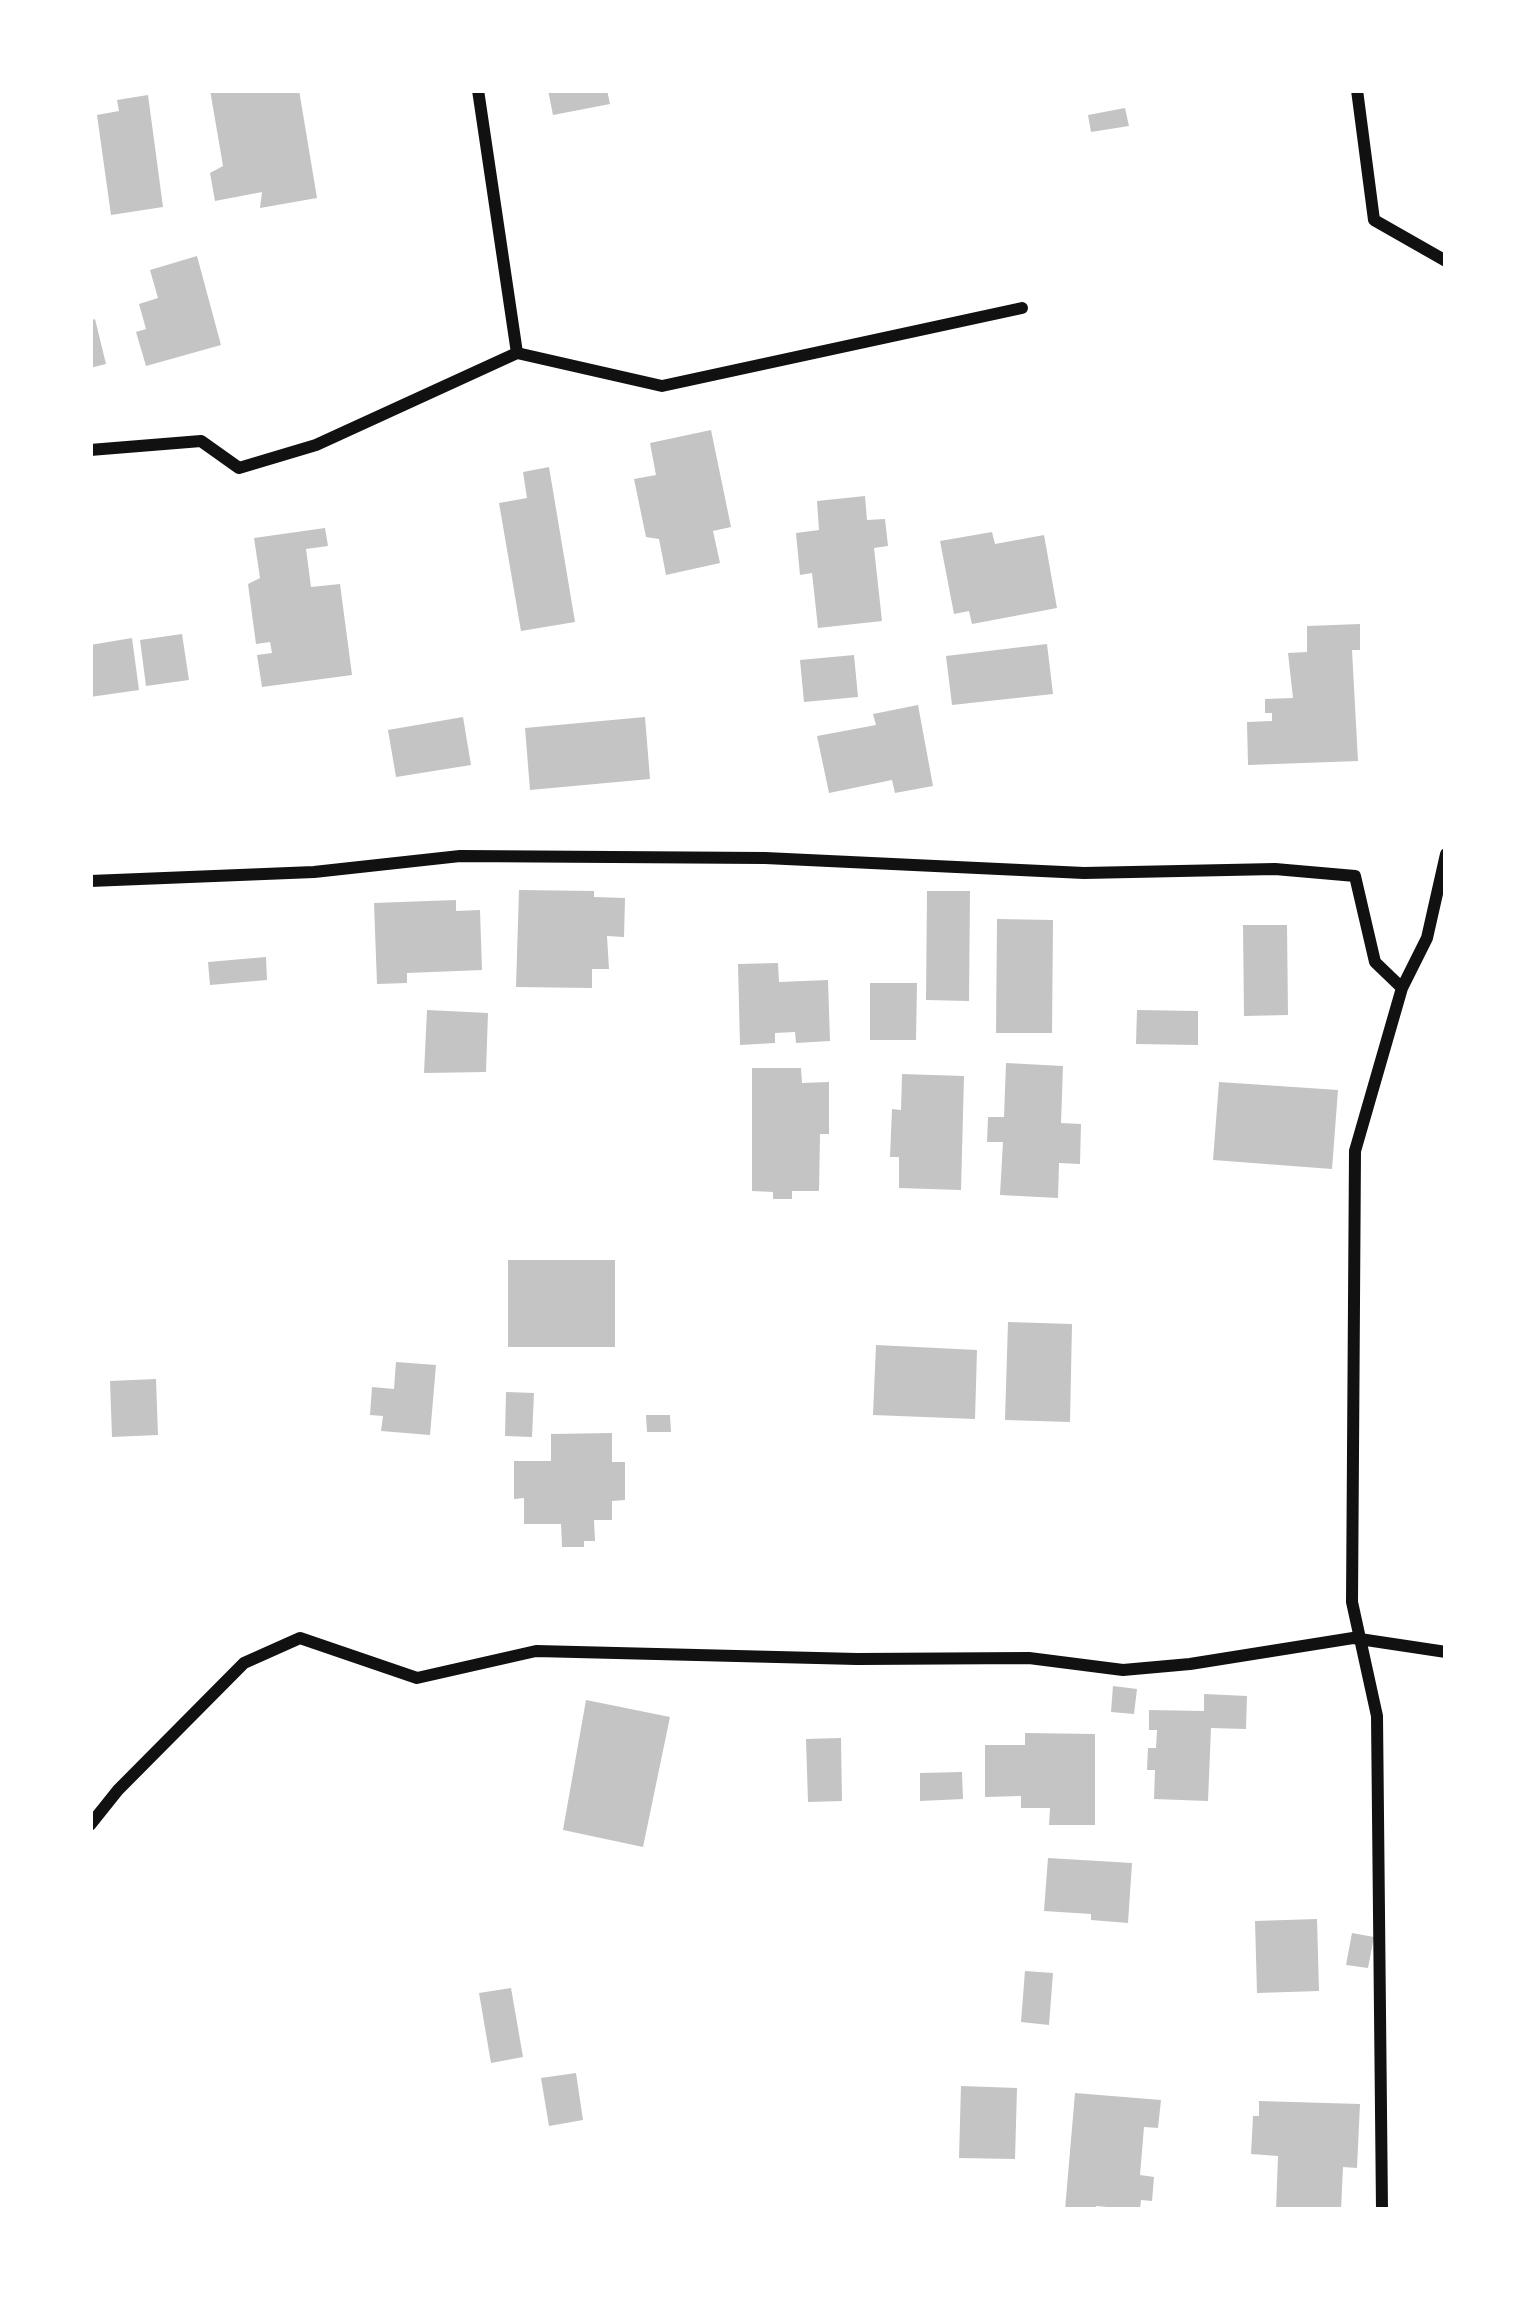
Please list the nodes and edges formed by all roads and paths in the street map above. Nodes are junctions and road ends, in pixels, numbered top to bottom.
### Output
1 (478, 90) edge
2 (1357, 90) edge
3 (1446, 261) edge
4 (1022, 308) dead end
5 (517, 352) junction
6 (90, 450) edge
7 (1446, 854) edge
8 (90, 881) edge
9 (1402, 988) junction
10 (1360, 1638) junction
11 (1446, 1652) edge
12 (90, 1825) edge
13 (1382, 2210) edge

1 - 5 street
2 - 3 street
4 - 5 street
5 - 6 street
7 - 9 street
8 - 9 street
9 - 10 street
10 - 11 street
10 - 12 street
10 - 13 street

